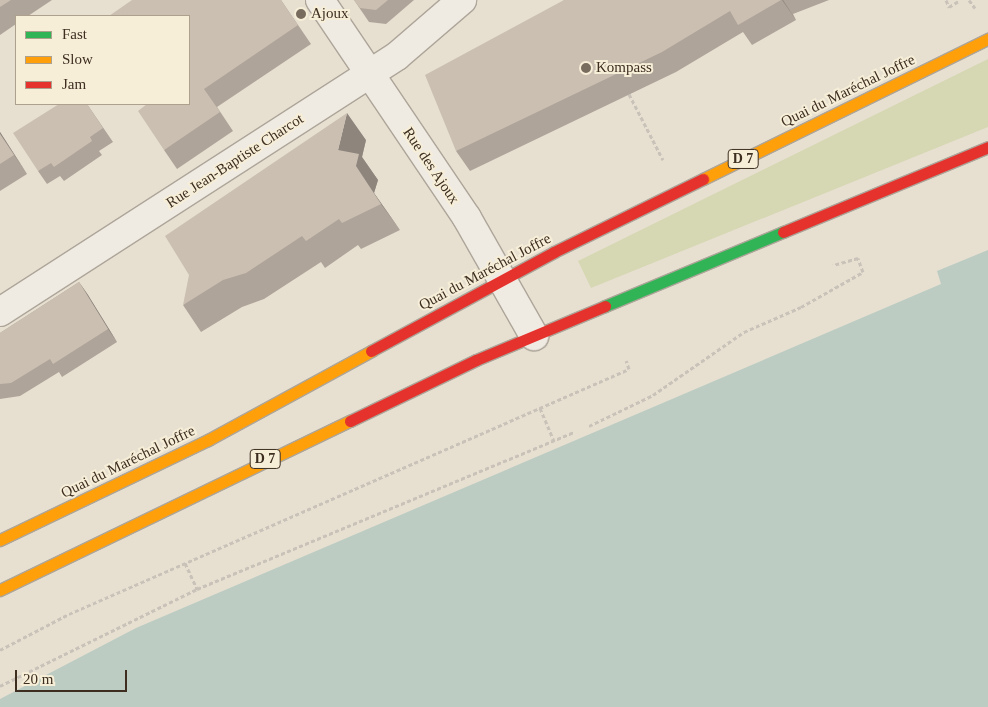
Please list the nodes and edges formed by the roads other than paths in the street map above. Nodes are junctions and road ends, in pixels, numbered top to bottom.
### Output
1 (320, 0) edge
2 (462, 0) edge
3 (988, 39) edge
4 (370, 74) junction
5 (988, 147) edge
6 (499, 281) junction
7 (0, 312) edge
8 (534, 336) junction
9 (0, 540) edge
10 (0, 590) edge

1 - 4 street, Rue des Ajoux
2 - 4 street, Rue Jean-Baptiste Charcot
3 - 6 main road, Quai du Maréchal Joffre / D 7
4 - 6 street, Rue des Ajoux
4 - 7 street, Rue Jean-Baptiste Charcot
5 - 8 main road, D 7
6 - 8 street, Rue des Ajoux
6 - 9 main road, Quai du Maréchal Joffre / D 7
8 - 10 main road, D 7

